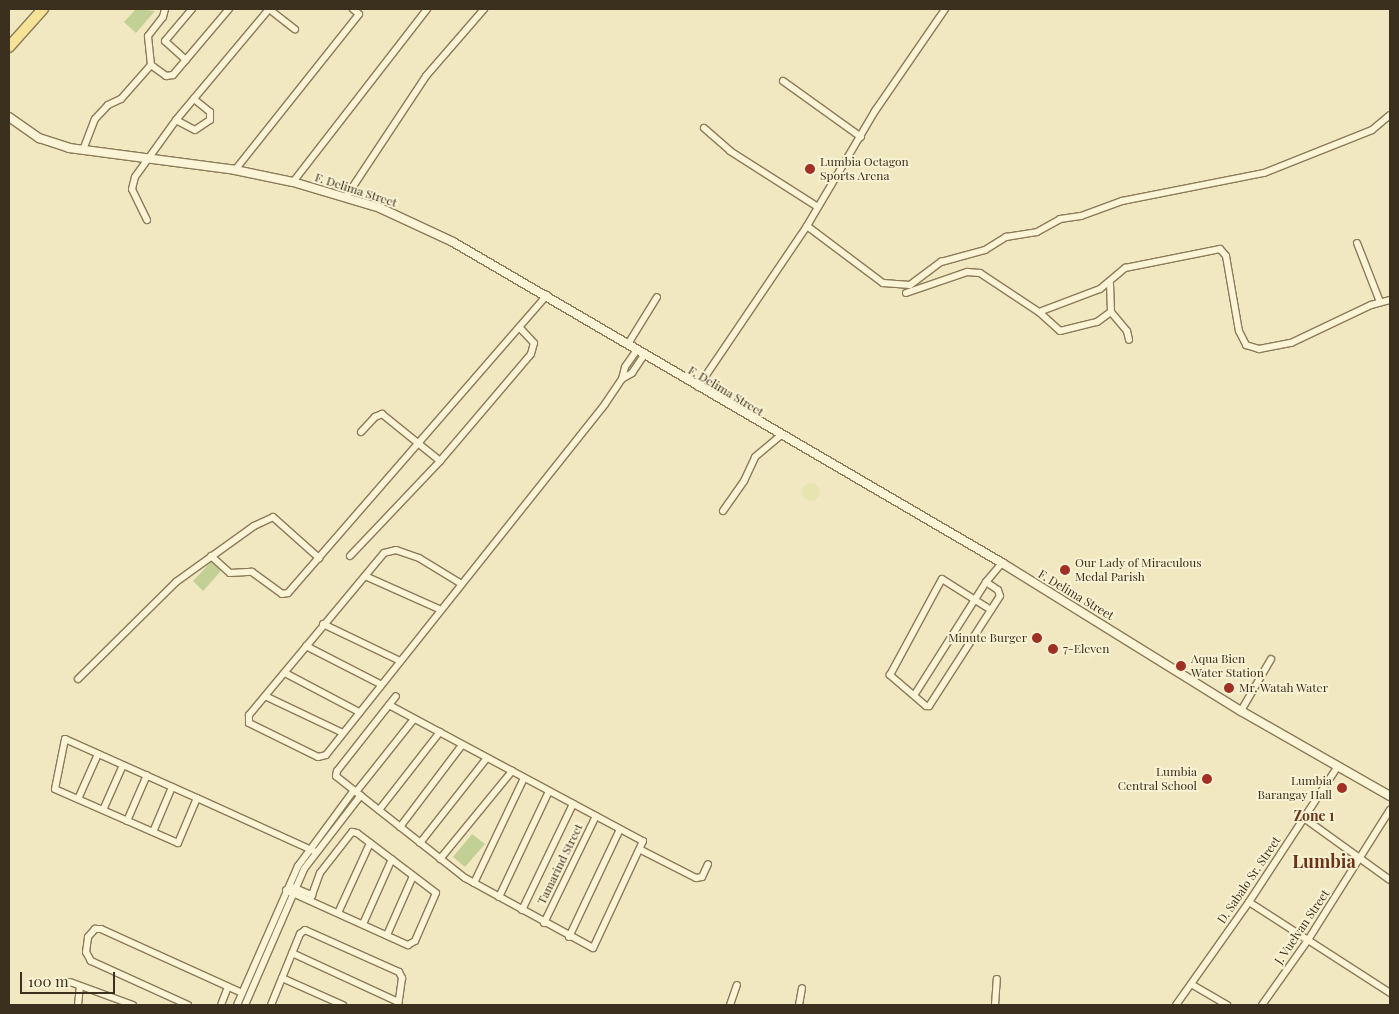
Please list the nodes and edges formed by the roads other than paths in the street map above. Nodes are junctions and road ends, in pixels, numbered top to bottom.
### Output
1 (43, 9) edge
2 (165, 9) edge
3 (192, 9) edge
4 (229, 9) edge
5 (352, 9) edge
6 (427, 9) edge
7 (484, 9) edge
8 (945, 9) edge
9 (296, 29) dead end
10 (9, 47) edge
11 (186, 60) junction
12 (150, 65) junction
13 (783, 81) dead end
14 (194, 99) junction
15 (1390, 115) edge
16 (9, 116) edge
17 (176, 120) junction
18 (704, 128) dead end
19 (861, 137) junction
20 (83, 150) junction
21 (147, 159) junction
22 (235, 170) junction
23 (293, 182) junction
24 (346, 197) junction
25 (818, 206) junction
26 (146, 220) dead end
27 (808, 226) junction
28 (1357, 243) dead end
29 (1110, 284) junction
30 (906, 293) dead end
31 (547, 295) junction
32 (657, 297) dead end
33 (1390, 300) edge
34 (1380, 302) junction
35 (1039, 312) junction
36 (1111, 312) junction
37 (520, 328) junction
38 (1129, 340) dead end
39 (628, 344) junction
40 (636, 350) junction
41 (645, 354) junction
42 (622, 379) junction
43 (698, 387) junction
44 (361, 432) dead end
45 (780, 436) junction
46 (420, 444) junction
47 (440, 461) junction
48 (723, 511) dead end
49 (212, 556) junction
50 (350, 556) dead end
51 (319, 558) junction
52 (1002, 563) junction
53 (365, 576) junction
54 (986, 582) junction
55 (460, 583) junction
56 (975, 599) junction
57 (439, 609) junction
58 (991, 610) junction
59 (323, 624) junction
60 (306, 646) junction
61 (398, 660) junction
62 (1271, 660) dead end
63 (285, 673) junction
64 (78, 679) dead end
65 (380, 684) junction
66 (914, 694) junction
67 (265, 696) junction
68 (396, 696) dead end
69 (389, 705) junction
70 (1241, 711) junction
71 (359, 712) junction
72 (414, 719) junction
73 (440, 732) junction
74 (343, 733) junction
75 (462, 745) junction
76 (98, 754) junction
77 (486, 758) junction
78 (123, 765) junction
79 (1338, 766) junction
80 (512, 771) junction
81 (147, 776) junction
82 (524, 778) junction
83 (172, 787) junction
84 (549, 791) junction
85 (357, 793) junction
86 (1390, 796) edge
87 (197, 798) junction
88 (78, 799) junction
89 (346, 800) junction
90 (573, 804) junction
91 (352, 806) junction
92 (103, 810) junction
93 (379, 810) junction
94 (1390, 810) edge
95 (596, 816) junction
96 (1304, 818) junction
97 (127, 821) junction
98 (400, 827) junction
99 (620, 829) junction
100 (153, 832) junction
101 (370, 843) junction
102 (420, 843) junction
103 (313, 850) junction
104 (641, 850) junction
105 (440, 859) junction
106 (1360, 859) junction
107 (392, 860) junction
108 (708, 864) dead end
109 (413, 876) junction
110 (1390, 880) edge
111 (474, 883) junction
112 (290, 889) junction
113 (499, 897) junction
114 (311, 898) junction
115 (1249, 902) junction
116 (522, 910) junction
117 (338, 913) junction
118 (544, 923) junction
119 (363, 924) junction
120 (387, 935) junction
121 (569, 937) junction
122 (1308, 940) junction
123 (292, 953) junction
124 (282, 978) junction
125 (997, 978) dead end
126 (70, 982) dead end
127 (1191, 984) junction
128 (736, 985) dead end
129 (228, 986) junction
130 (80, 987) junction
131 (802, 988) dead end
132 (1390, 992) edge
133 (243, 999) edge
134 (398, 1004) edge
135 (78, 1005) edge
136 (133, 1005) edge
137 (188, 1005) edge
138 (221, 1005) edge
139 (237, 1005) edge
140 (273, 1005) edge
141 (343, 1005) edge
142 (730, 1005) edge
143 (798, 1005) edge
144 (996, 1005) edge
145 (1176, 1005) edge
146 (1226, 1005) edge
147 (1262, 1005) edge

1 - 10 main road
2 - 12 street
3 - 11 street
4 - 11 street
5 - 22 street
6 - 23 street
7 - 24 street
8 - 19 street
9 - 14 street
11 - 12 street
12 - 20 street
13 - 19 street
14 - 17 street
14 - 17 street
15 - 27 street
16 - 20 street, F. Delima Street
17 - 21 street
18 - 25 street
19 - 25 street
20 - 21 street, F. Delima Street
21 - 22 street, F. Delima Street
21 - 26 street
22 - 23 street, F. Delima Street
23 - 24 street, F. Delima Street
24 - 31 street, F. Delima Street
25 - 27 street
27 - 43 street
28 - 34 street
29 - 34 street
29 - 35 street
29 - 36 street
30 - 35 street
31 - 37 street
31 - 39 street, F. Delima Street
32 - 39 street
33 - 34 street
35 - 36 street
36 - 38 street
37 - 46 street
37 - 47 street
39 - 40 street, F. Delima Street
40 - 41 street, F. Delima Street
40 - 42 street
41 - 42 street
41 - 43 street, F. Delima Street
42 - 55 street
43 - 45 street, F. Delima Street
44 - 46 street
45 - 48 street
45 - 52 street, F. Delima Street
46 - 47 street
46 - 51 street
47 - 50 street
49 - 51 street
49 - 51 street
49 - 64 street
52 - 54 street
52 - 70 street, F. Delima Street
53 - 55 street
53 - 57 street
53 - 59 street
54 - 56 street
54 - 58 street
55 - 57 street
56 - 58 street
56 - 66 street
56 - 66 street
57 - 61 street
58 - 66 street
59 - 60 street
59 - 61 street
60 - 63 street
60 - 65 street
61 - 65 street
62 - 70 street
63 - 67 street
63 - 71 street
65 - 71 street
67 - 74 street
67 - 74 street
68 - 69 street
69 - 72 street
69 - 85 street
70 - 79 street, F. Delima Street
71 - 74 street
72 - 73 street
72 - 85 street
73 - 75 street
73 - 93 street
75 - 77 street
75 - 98 street
76 - 78 street
76 - 88 street
76 - 88 street
77 - 80 street
77 - 102 street
78 - 81 street
78 - 92 street
79 - 86 street, F. Delima Street
79 - 96 street, D. Sabalo Sr. Street
80 - 82 street
80 - 105 street
81 - 83 street
81 - 97 street
82 - 84 street
82 - 111 street
83 - 87 street
83 - 100 street
84 - 90 street
84 - 113 street
85 - 89 street
85 - 91 street
85 - 93 street
87 - 100 street
87 - 103 street
88 - 92 street
89 - 91 street
89 - 103 street
90 - 95 street
90 - 116 street
91 - 103 street
92 - 97 street
93 - 98 street
94 - 106 street, J. Vuelvan Street
95 - 99 street
95 - 118 street, Tamarind Street
96 - 106 street
96 - 115 street, D. Sabalo Sr. Street
97 - 100 street
98 - 102 street
99 - 104 street
99 - 121 street
101 - 107 street
101 - 114 street
101 - 117 street
102 - 105 street
103 - 112 street
104 - 108 street
104 - 121 street
105 - 111 street
106 - 110 street
106 - 122 street, J. Vuelvan Street
107 - 109 street
107 - 119 street
109 - 120 street
109 - 120 street
111 - 113 street
112 - 114 street
112 - 133 street
113 - 116 street
114 - 117 street
115 - 122 street
115 - 127 street, D. Sabalo Sr. Street
116 - 118 street
117 - 119 street
118 - 121 street
119 - 120 street
122 - 132 street
122 - 147 street, J. Vuelvan Street
123 - 124 street
123 - 134 street
123 - 134 street
124 - 140 street
124 - 141 street
125 - 144 street
126 - 130 street
127 - 145 street, D. Sabalo Sr. Street
127 - 146 street
128 - 142 street
129 - 133 street
129 - 137 street
129 - 138 street
130 - 135 street
130 - 136 street
131 - 143 street
133 - 139 street

